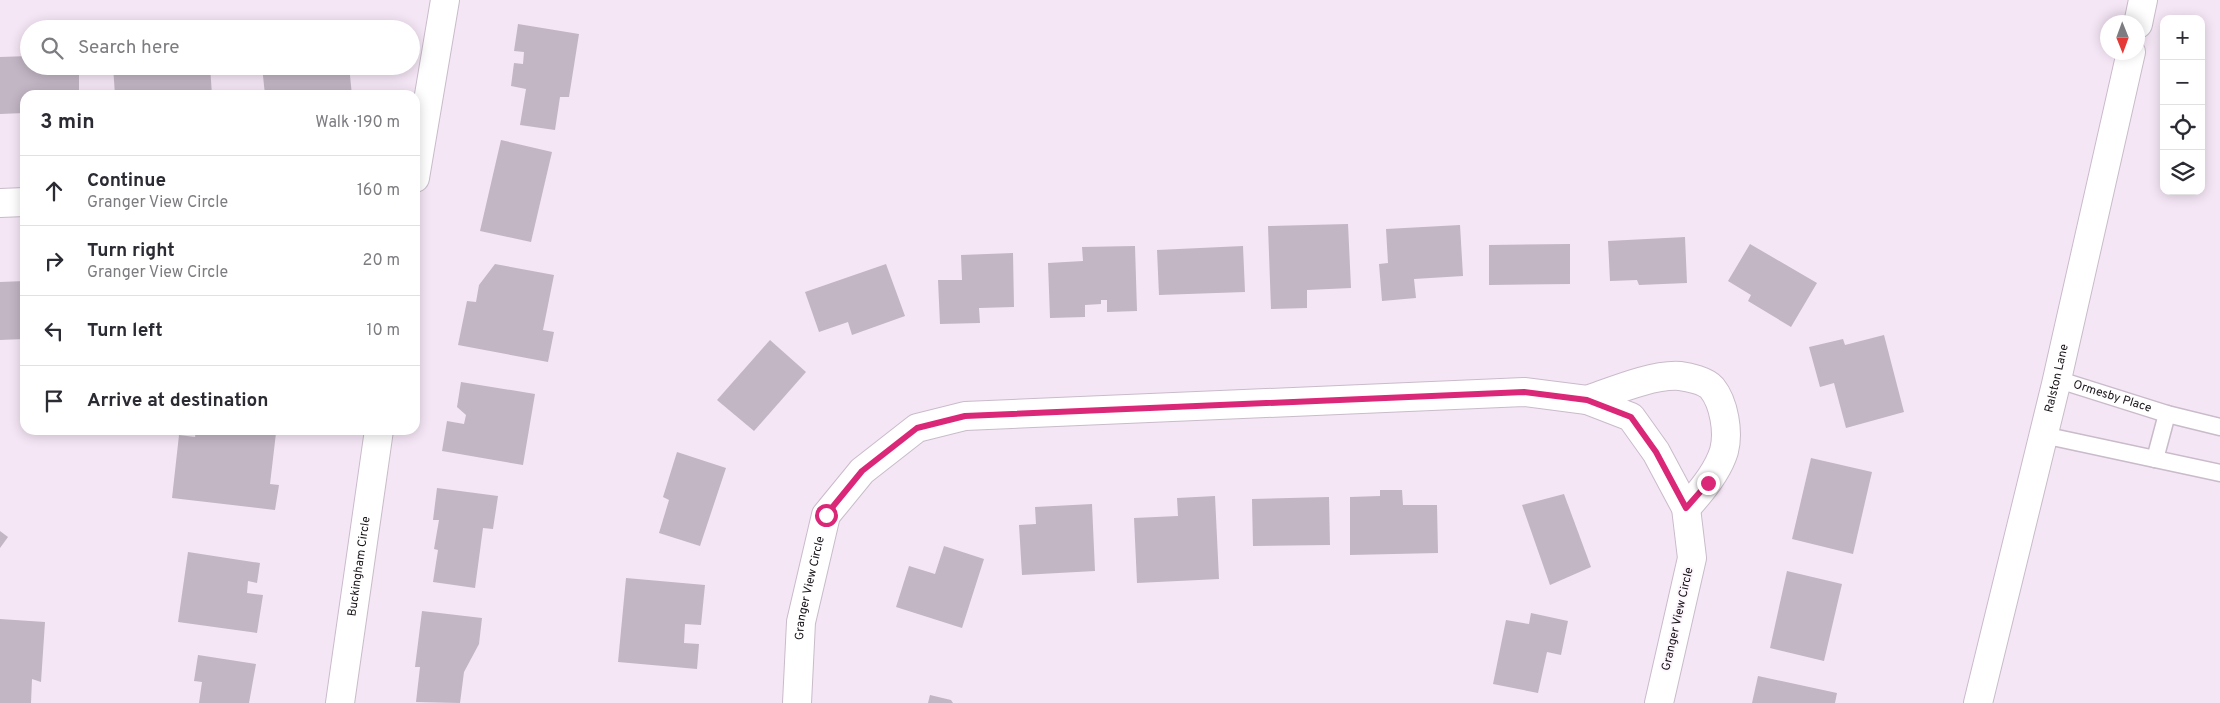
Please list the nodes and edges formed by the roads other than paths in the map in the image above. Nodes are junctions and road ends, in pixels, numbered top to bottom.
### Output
1 (445, 0) edge
2 (2143, 0) edge
3 (2140, 15) edge
4 (2129, 60) edge
5 (420, 148) edge
6 (20, 202) edge
7 (0, 204) edge
8 (2056, 379) junction
9 (1587, 400) junction
10 (2167, 414) junction
11 (2220, 428) edge
12 (378, 435) edge
13 (2043, 435) junction
14 (2155, 459) junction
15 (2220, 473) edge
16 (1686, 508) junction
17 (340, 703) edge
18 (797, 703) edge
19 (1659, 703) edge
20 (1978, 703) edge

1 - 5 street
2 - 3 street
4 - 8 street, Ralston Lane
6 - 7 street
8 - 10 lane, Ormesby Place
8 - 13 street, Ralston Lane
9 - 16 street, Granger View Circle
9 - 16 street
9 - 18 street, Granger View Circle
10 - 11 lane, Ormesby Place
10 - 14 lane, Ormesby Place
12 - 17 street, Buckingham Circle
13 - 14 lane
13 - 20 street, Ralston Lane
14 - 15 lane
16 - 19 street, Granger View Circle

